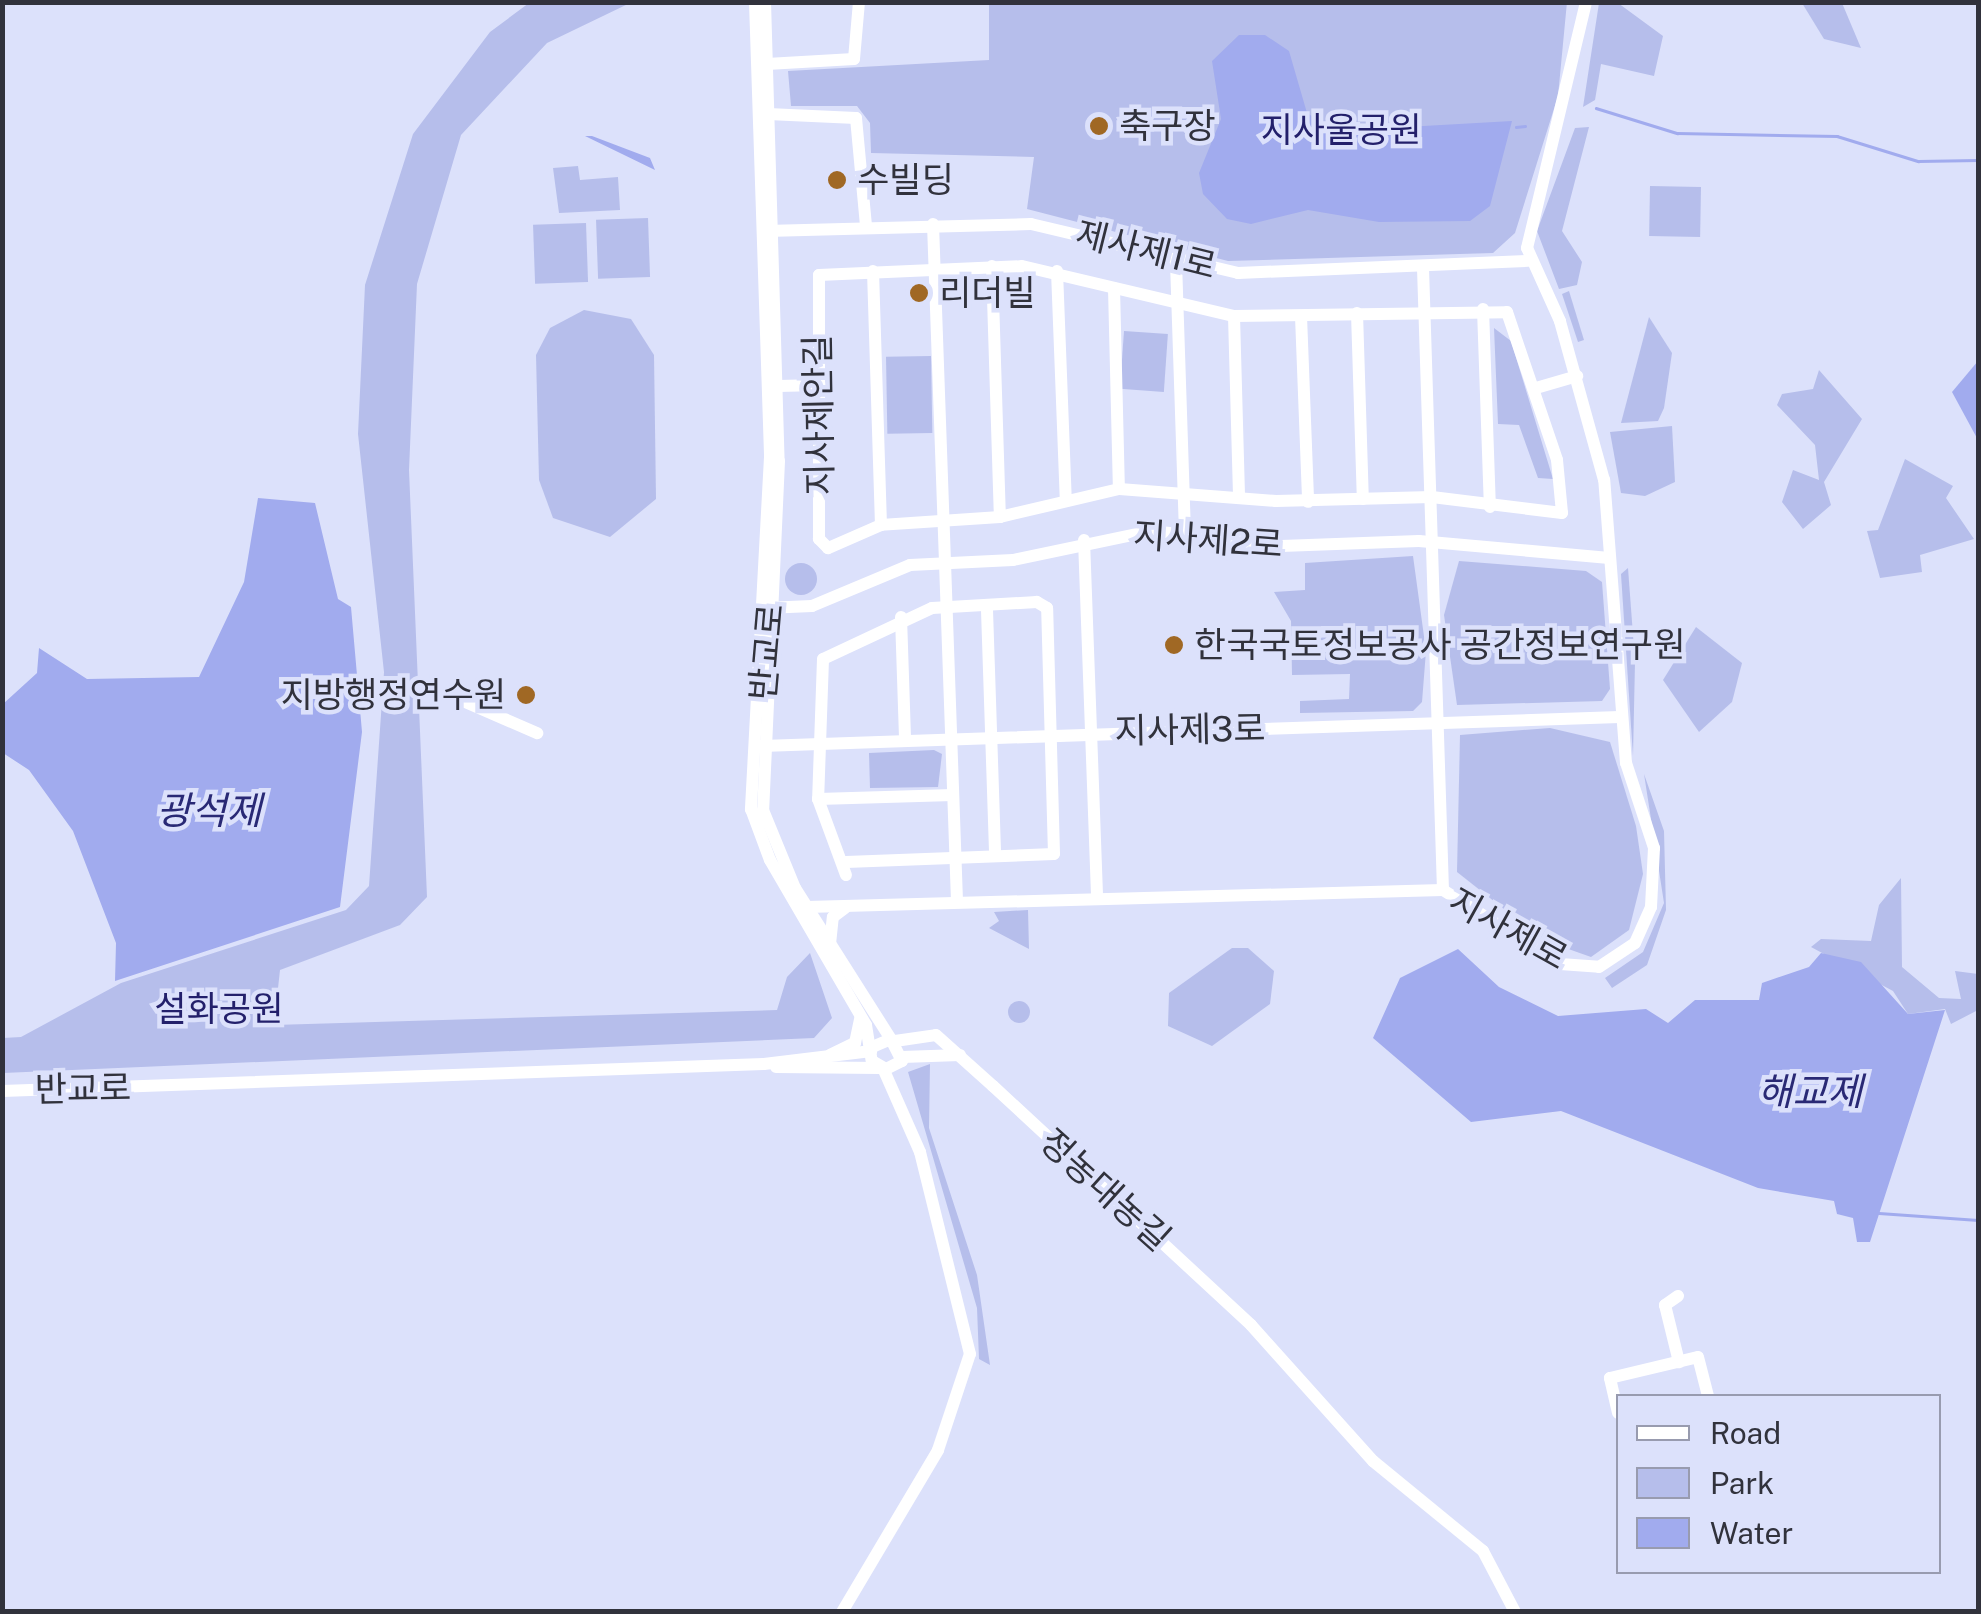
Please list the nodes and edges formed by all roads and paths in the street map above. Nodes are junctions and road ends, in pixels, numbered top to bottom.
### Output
1 (756, 2) edge
2 (765, 2) edge
3 (859, 2) edge
4 (1586, 2) edge
5 (766, 64) junction
6 (768, 114) junction
7 (934, 224) junction
8 (866, 226) junction
9 (768, 231) junction
10 (1528, 261) junction
11 (1176, 262) junction
12 (992, 266) junction
13 (936, 267) junction
14 (1422, 268) junction
15 (872, 271) junction
16 (1058, 271) junction
17 (1114, 288) junction
18 (1178, 307) junction
19 (1483, 309) junction
20 (1425, 310) junction
21 (1358, 313) junction
22 (1234, 316) junction
23 (1301, 316) junction
24 (1576, 376) junction
25 (820, 385) junction
26 (778, 386) junction
27 (1536, 388) junction
28 (1119, 489) junction
29 (1184, 490) junction
30 (1240, 496) junction
31 (1432, 497) junction
32 (1363, 499) junction
33 (1066, 501) junction
34 (1308, 502) junction
35 (1490, 507) junction
36 (1000, 517) junction
37 (945, 520) junction
38 (881, 525) junction
39 (1185, 532) junction
40 (1084, 540) junction
41 (1433, 541) junction
42 (1608, 558) junction
43 (947, 562) junction
44 (765, 609) junction
45 (949, 609) junction
46 (987, 610) junction
47 (901, 617) junction
48 (462, 701) dead end
49 (1620, 717) junction
50 (1439, 721) junction
51 (1092, 732) junction
52 (536, 733) dead end
53 (1050, 733) junction
54 (990, 737) junction
55 (951, 738) junction
56 (905, 740) junction
57 (815, 743) junction
58 (760, 746) junction
59 (953, 795) junction
60 (818, 798) junction
61 (995, 856) junction
62 (955, 857) junction
63 (1443, 890) junction
64 (1097, 897) junction
65 (957, 902) junction
66 (807, 907) junction
67 (844, 908) junction
68 (830, 946) junction
69 (860, 1020) junction
70 (939, 1038) junction
71 (893, 1040) junction
72 (871, 1049) junction
73 (929, 1054) junction
74 (960, 1055) junction
75 (822, 1060) junction
76 (901, 1060) junction
77 (764, 1064) junction
78 (881, 1068) junction
79 (2, 1091) edge
80 (920, 1152) junction
81 (1678, 1296) dead end
82 (1679, 1362) junction
83 (1707, 1394) edge
84 (1616, 1404) edge
85 (842, 1612) edge
86 (1514, 1612) edge

1 - 9 street
2 - 5 street
3 - 5 street
4 - 10 street
5 - 6 street
6 - 8 street
6 - 9 street
7 - 8 street, 제사제1로
7 - 11 street, 제사제1로
7 - 13 street
8 - 9 street, 제사제1로
9 - 26 street, 반교로
9 - 44 street, 반교로
10 - 14 street, 제사제1로
10 - 24 street, 지사제로
11 - 14 street, 제사제1로
11 - 18 street
12 - 13 street, 지사제안길
12 - 16 street, 지사제안길
12 - 36 street
13 - 15 street, 지사제안길
13 - 37 street
14 - 20 street
15 - 25 street, 지사제안길
15 - 38 street, 지사제안길
16 - 17 street, 지사제안길
16 - 33 street
17 - 18 street, 지사제안길
17 - 28 street
18 - 22 street, 지사제안길
18 - 29 street
19 - 20 street, 지사제안길
19 - 27 street, 지사제안길
19 - 35 street
20 - 21 street, 지사제안길
20 - 31 street
21 - 23 street, 지사제안길
21 - 32 street
22 - 23 street, 지사제안길
22 - 30 street
23 - 34 street
24 - 27 street
24 - 42 street, 지사제로
25 - 26 street
25 - 38 street, 지사제안길
26 - 44 street, 반교로
27 - 35 street, 지사제안길
28 - 29 street, 지사제안길
28 - 33 street, 지사제안길
29 - 30 street, 지사제안길
29 - 39 street
30 - 34 street, 지사제안길
31 - 32 street, 지사제안길
31 - 35 street, 지사제안길
31 - 41 street
32 - 34 street, 지사제안길
33 - 36 street, 지사제안길
36 - 37 street, 지사제안길
37 - 38 street, 지사제안길
37 - 43 street
39 - 40 street, 지사제2로
39 - 41 street, 지사제2로
40 - 43 street, 지사제2로
40 - 51 street
41 - 42 street, 지사제2로
41 - 50 street
42 - 49 street, 지사제로
43 - 44 street, 지사제2로
43 - 45 street
44 - 58 street, 반교로
44 - 69 street, 반교로
45 - 46 street
45 - 47 street
45 - 55 street
46 - 53 street
46 - 54 street
47 - 56 street
47 - 57 street
48 - 52 street
49 - 50 street, 지사제3로
49 - 63 street, 지사제로
50 - 51 street, 지사제3로
50 - 63 street
51 - 53 street, 지사제3로
51 - 64 street
53 - 54 street, 지사제3로
53 - 61 street
54 - 55 street, 지사제3로
54 - 61 street
55 - 56 street, 지사제3로
55 - 59 street
56 - 57 street, 지사제3로
57 - 58 street, 지사제3로
57 - 60 street
58 - 66 street, 반교로
59 - 60 street
59 - 62 street
60 - 62 street
61 - 62 street
62 - 65 street
63 - 64 street, 지사제로
64 - 65 street, 지사제로
65 - 67 street, 지사제로
66 - 67 street, 지사제로
66 - 68 street, 반교로
67 - 68 street
68 - 71 street, 반교로
69 - 72 street, 반교로
69 - 75 street
70 - 71 street, 반교로
70 - 73 street
70 - 74 street, 정농대농길
71 - 72 street, 반교로
71 - 76 street, 반교로
72 - 75 street, 반교로
72 - 78 street, 반교로
73 - 74 street
73 - 76 street
74 - 86 street, 정농대농길
75 - 77 street, 반교로
76 - 78 street, 반교로
76 - 80 street, 반교로
77 - 78 street, 반교로
77 - 79 street, 반교로
78 - 80 street, 반교로
80 - 85 street
81 - 82 street
82 - 83 street
82 - 84 street

